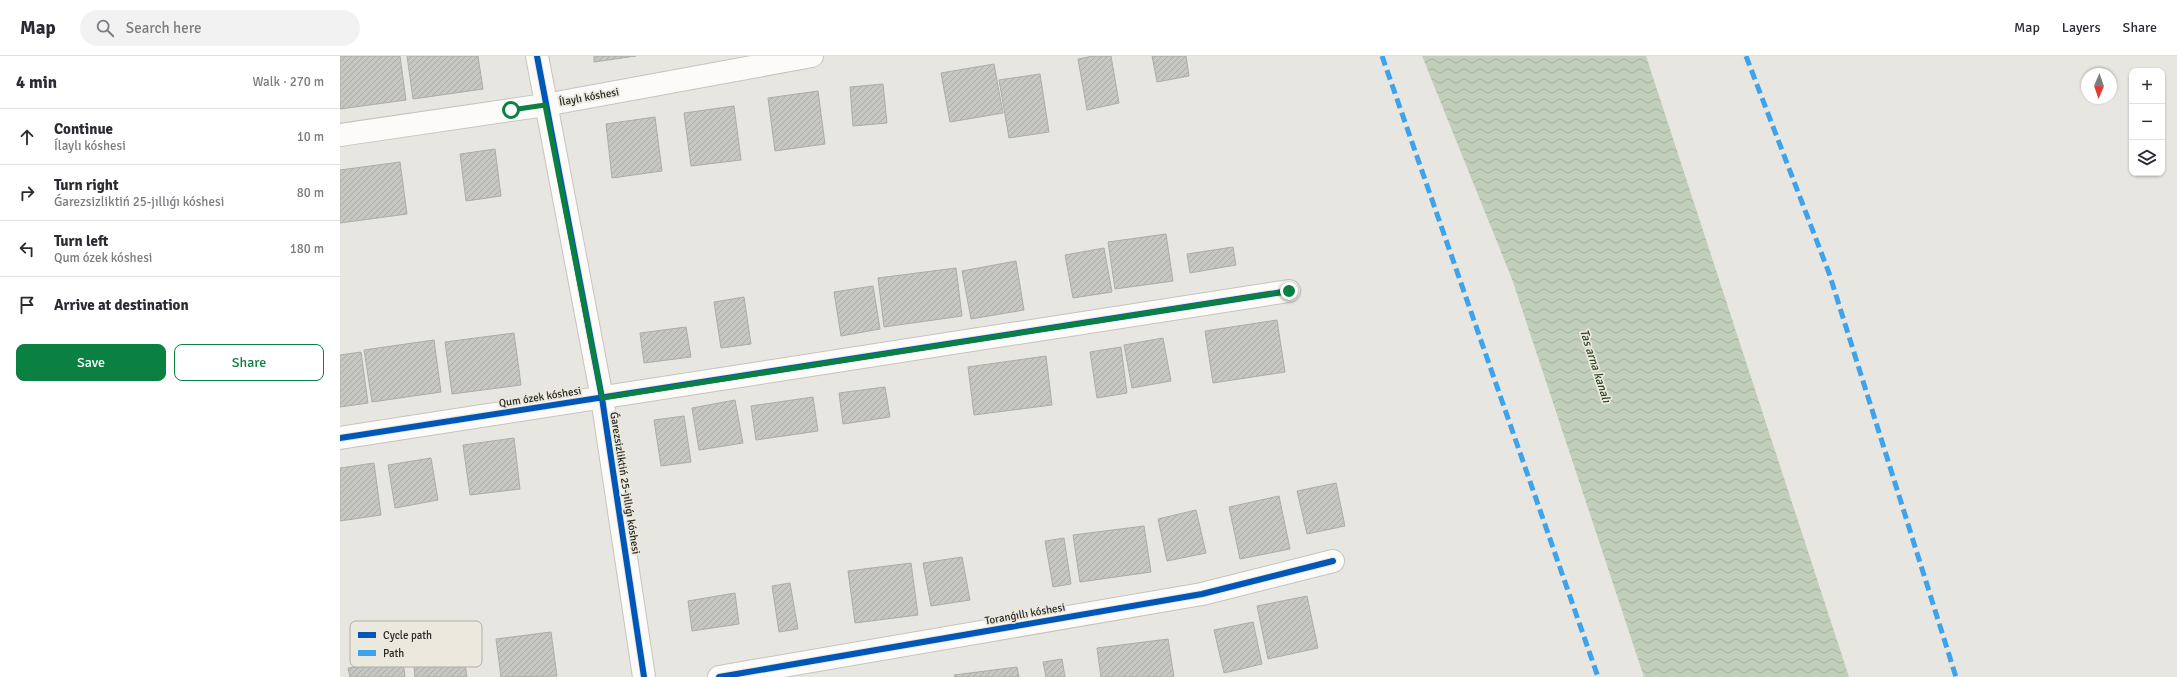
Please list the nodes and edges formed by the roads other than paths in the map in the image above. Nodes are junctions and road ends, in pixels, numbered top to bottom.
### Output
1 (537, 56) edge
2 (812, 56) edge
3 (545, 105) junction
4 (340, 135) edge
5 (1289, 291) dead end
6 (602, 398) junction
7 (340, 438) edge
8 (1334, 561) dead end
9 (644, 677) edge
10 (718, 677) edge

1 - 3 street, Ǵarezsizliktiń 25-jıllıǵı kóshesi
2 - 3 street, Ílaylı kóshesi
3 - 4 street, Ílaylı kóshesi
3 - 6 street, Ǵarezsizliktiń 25-jıllıǵı kóshesi
5 - 6 street, Qum ózek kóshesi
6 - 7 street, Qum ózek kóshesi
6 - 9 street, Ǵarezsizliktiń 25-jıllıǵı kóshesi
8 - 10 street, Toranǵıllı kóshesi

